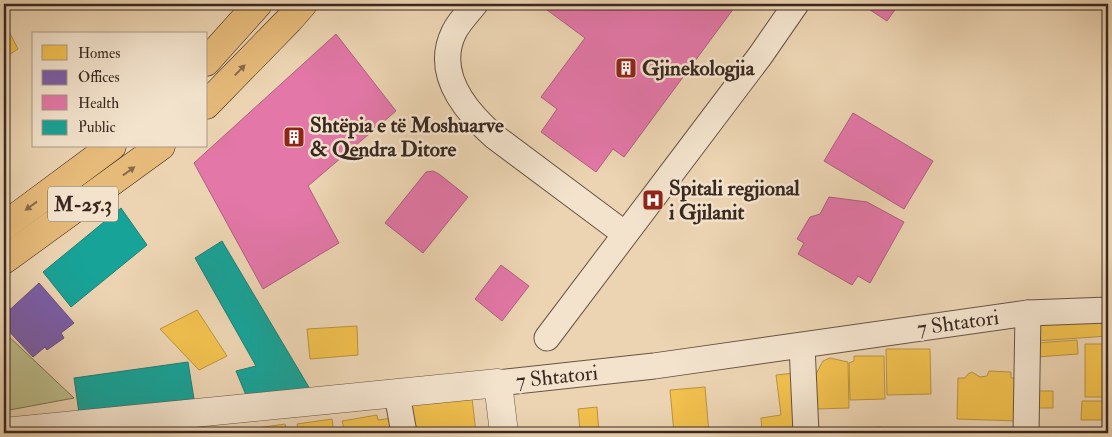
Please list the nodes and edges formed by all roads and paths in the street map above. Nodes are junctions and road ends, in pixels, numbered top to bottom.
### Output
1 (258, 4) edge
2 (303, 4) edge
3 (475, 4) edge
4 (796, 4) edge
5 (208, 60) edge
6 (208, 103) edge
7 (109, 148) edge
8 (158, 148) edge
9 (4, 226) edge
10 (625, 234) junction
11 (4, 260) edge
12 (1108, 310) edge
13 (1028, 313) junction
14 (547, 338) dead end
15 (802, 346) junction
16 (498, 383) junction
17 (397, 394) junction
18 (100, 428) edge
19 (4, 432) edge
20 (404, 433) edge
21 (504, 433) edge
22 (806, 433) edge
23 (1026, 433) edge

1 - 5 main road
6 -> 2 main road
3 - 10 street
4 - 10 street
7 -> 9 main road, M-25.3
11 -> 8 main road, M-25.3
10 - 14 street
12 - 13 street, 7 Shtatori
13 - 15 street, 7 Shtatori
13 - 23 street
15 - 16 street, 7 Shtatori
15 - 22 street
16 - 17 street, 7 Shtatori
16 - 21 street
17 - 18 street, 7 Shtatori
17 - 20 street
18 - 19 street, 7 Shtatori

